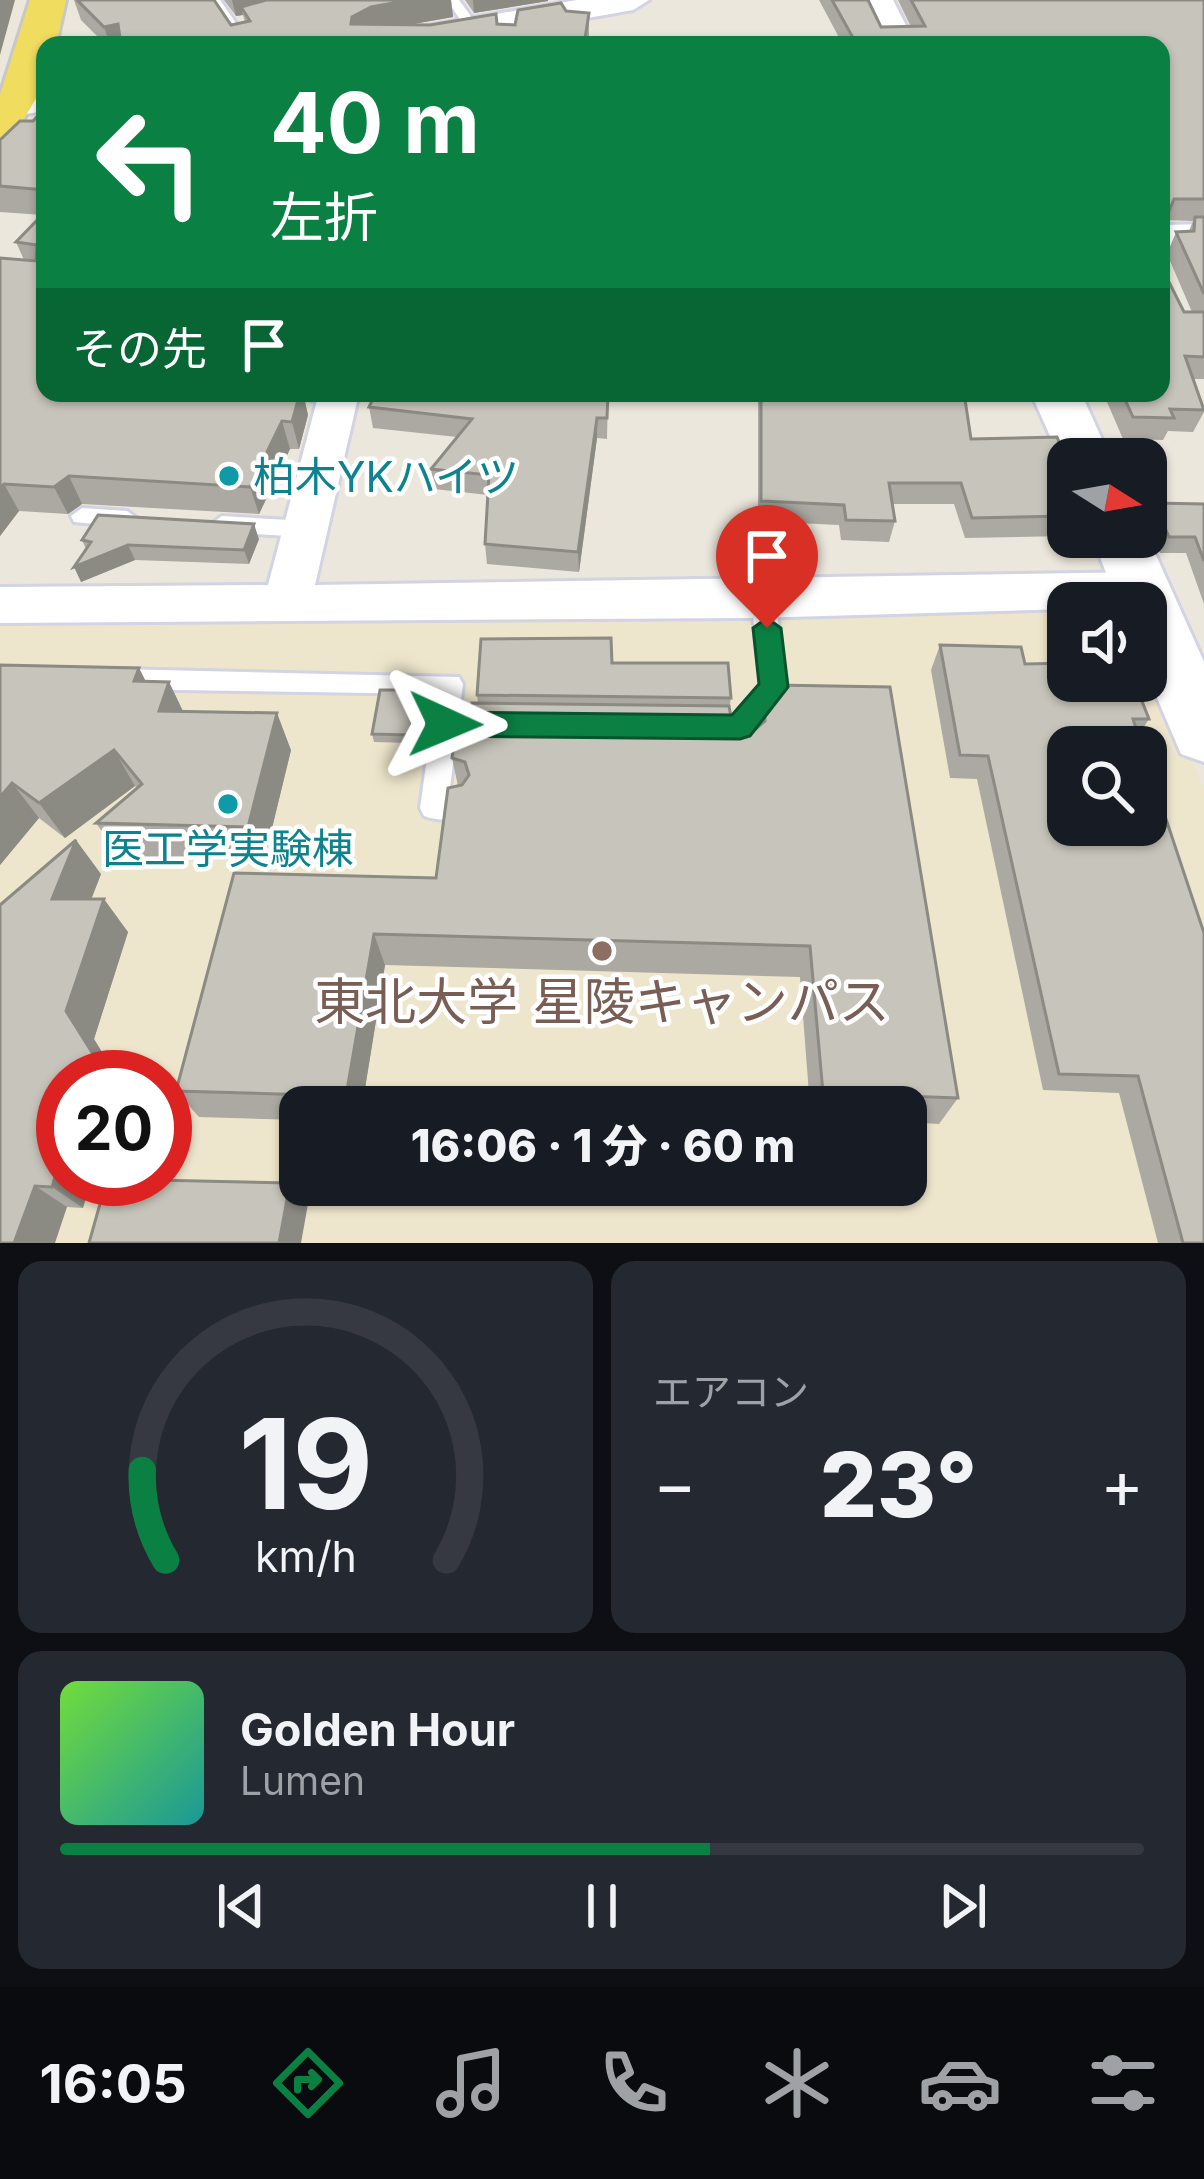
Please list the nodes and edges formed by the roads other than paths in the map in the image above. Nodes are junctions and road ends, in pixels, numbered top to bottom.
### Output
1 (48, 0) edge
2 (214, 0) edge
3 (453, 0) edge
4 (633, 0) edge
5 (877, 0) edge
6 (249, 22) edge
7 (232, 26) junction
8 (494, 30) junction
9 (37, 36) edge
10 (238, 36) edge
11 (456, 36) edge
12 (895, 36) edge
13 (36, 41) edge
14 (16, 109) edge
15 (1204, 229) edge
16 (1170, 244) edge
17 (337, 402) edge
18 (1060, 402) edge
19 (1076, 438) edge
20 (82, 516) dead end
21 (149, 520) edge
22 (194, 523) edge
23 (305, 529) junction
24 (1131, 563) edge
25 (763, 599) junction
26 (287, 602) junction
27 (0, 605) edge
28 (94, 679) edge
29 (671, 726) edge
30 (740, 727) junction
31 (1204, 735) edge
32 (741, 756) edge
33 (457, 808) edge

1 - 9 main road
2 - 7 lane
3 - 8 lane
4 - 8 street
5 - 12 street
6 - 7 lane
7 - 10 lane
8 - 11 street
13 - 14 main road
15 - 16 lane
17 - 23 street
18 - 19 street
20 - 21 lane
22 - 23 lane
23 - 26 street
24 - 25 street
24 - 31 street
25 - 26 street
25 - 30 lane
26 - 27 street
28 - 33 lane
29 - 30 lane
30 - 32 lane

